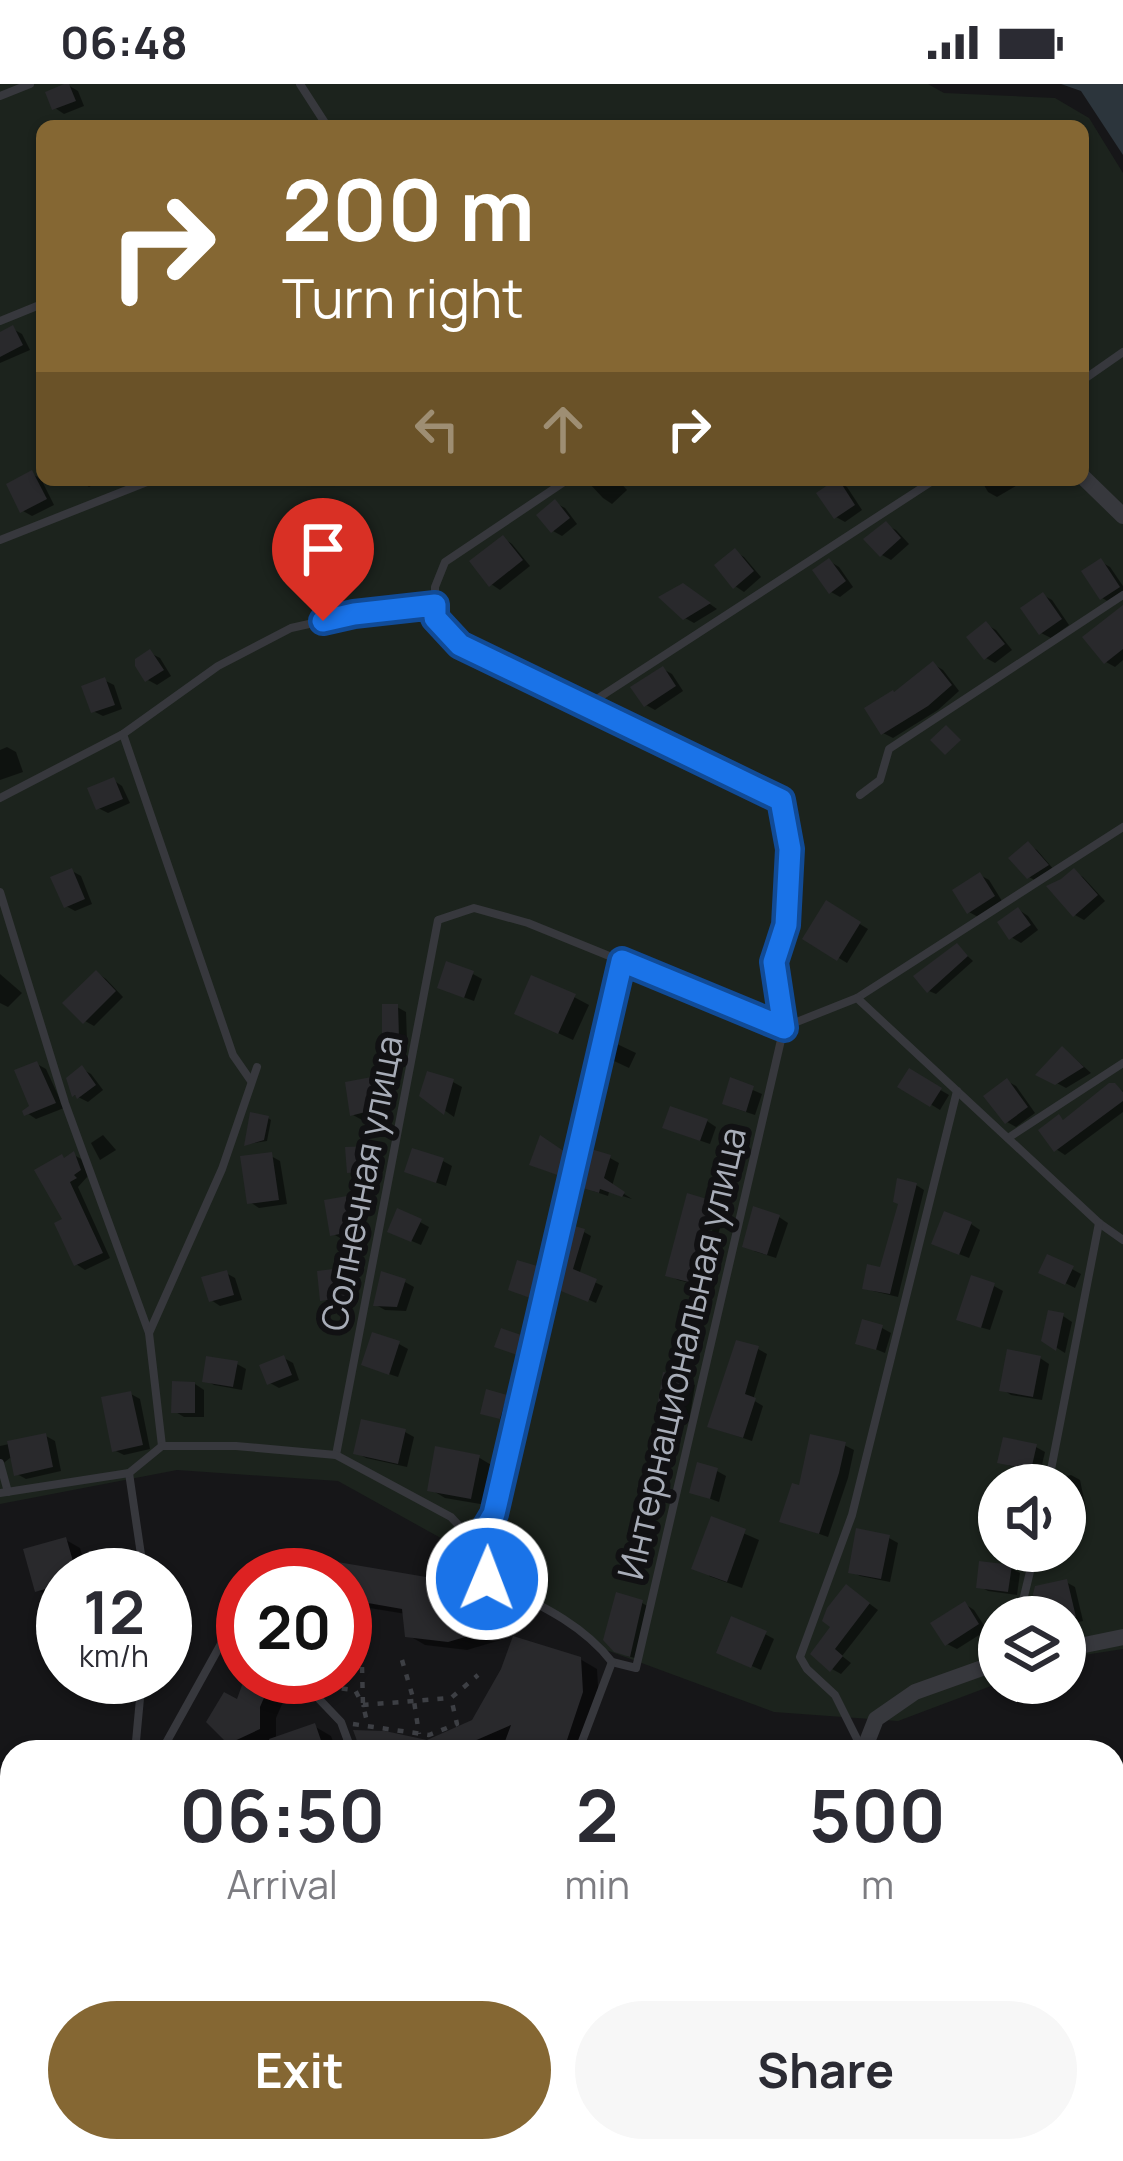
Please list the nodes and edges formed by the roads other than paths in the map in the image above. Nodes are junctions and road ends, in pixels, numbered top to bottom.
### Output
1 (30, 84) edge
2 (300, 84) edge
3 (0, 96) edge
4 (323, 120) edge
5 (36, 306) edge
6 (0, 321) edge
7 (1123, 352) edge
8 (1089, 376) edge
9 (1089, 483) edge
10 (137, 486) edge
11 (558, 486) edge
12 (925, 486) edge
13 (1123, 516) edge
14 (0, 540) edge
15 (1123, 595) edge
16 (435, 605) junction
17 (586, 706) junction
18 (123, 734) junction
19 (860, 795) dead end
20 (0, 798) edge
21 (1123, 827) edge
22 (0, 892) edge
23 (622, 961) junction
24 (857, 998) junction
25 (784, 1028) junction
26 (1123, 1063) edge
27 (257, 1067) dead end
28 (252, 1082) junction
29 (957, 1091) junction
30 (1008, 1138) junction
31 (1099, 1223) junction
32 (1123, 1240) edge
33 (149, 1333) junction
34 (162, 1446) junction
35 (336, 1455) junction
36 (0, 1463) edge
37 (1052, 1464) edge
38 (129, 1473) junction
39 (4, 1492) edge
40 (476, 1544) junction
41 (140, 1548) edge
42 (1123, 1637) edge
43 (1086, 1645) edge
44 (216, 1653) edge
45 (612, 1662) junction
46 (978, 1669) edge
47 (139, 1704) edge
48 (324, 1704) edge
49 (136, 1740) edge
50 (168, 1740) edge
51 (348, 1740) edge
52 (583, 1740) edge
53 (857, 1740) edge
54 (867, 1740) edge

1 - 3 lane
2 - 4 lane
5 - 6 lane
7 - 8 lane
9 - 13 street
10 - 14 lane
11 - 16 lane
12 - 17 lane
15 - 19 lane
16 - 17 lane
16 - 18 lane
17 - 25 lane
18 - 20 lane
18 - 28 lane
21 - 24 lane
22 - 33 lane
23 - 25 lane
23 - 35 lane, Солнечная улица
23 - 40 lane
24 - 25 lane
24 - 29 lane
25 - 45 lane, Интернациональная улица
26 - 30 lane
27 - 28 lane
28 - 33 lane
29 - 30 lane
29 - 53 lane
30 - 31 lane
31 - 32 lane
31 - 37 lane
33 - 34 lane
34 - 35 lane
34 - 38 lane
35 - 40 lane
36 - 39 lane
38 - 39 lane
38 - 41 lane
40 - 45 lane
42 - 43 street
44 - 50 lane
45 - 52 lane
46 - 54 street
47 - 49 lane
48 - 51 lane

